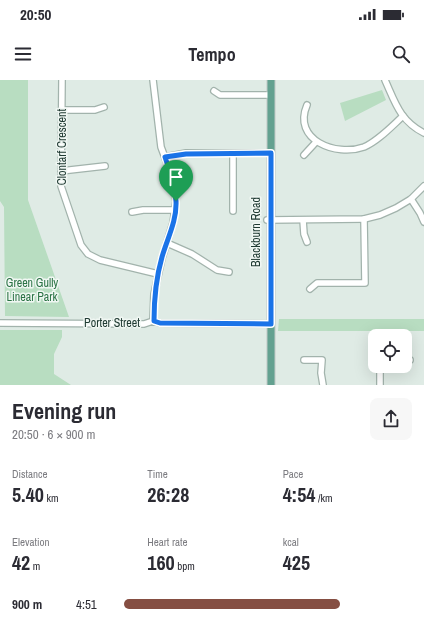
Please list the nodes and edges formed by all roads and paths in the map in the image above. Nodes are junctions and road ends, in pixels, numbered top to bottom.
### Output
1 (62, 80) edge
2 (153, 80) edge
3 (268, 80) edge
4 (271, 80) edge
5 (385, 80) edge
6 (214, 91) dead end
7 (268, 95) junction
8 (307, 105) dead end
9 (104, 107) dead end
10 (62, 110) junction
11 (403, 116) junction
12 (424, 133) edge
13 (316, 142) junction
14 (269, 153) junction
15 (233, 154) junction
16 (304, 155) dead end
17 (165, 157) junction
18 (105, 166) dead end
19 (61, 171) junction
20 (424, 186) edge
21 (411, 199) junction
22 (175, 210) junction
23 (233, 211) dead end
24 (132, 212) dead end
25 (364, 219) junction
26 (270, 220) junction
27 (303, 220) junction
28 (424, 222) edge
29 (167, 242) junction
30 (307, 242) dead end
31 (229, 272) dead end
32 (158, 274) junction
33 (310, 290) dead end
34 (154, 321) junction
35 (0, 323) edge
36 (269, 324) junction
37 (304, 360) dead end
38 (380, 373) edge
39 (267, 385) edge
40 (271, 385) edge
41 (323, 385) edge
42 (380, 385) edge

1 - 10 street, Clontarf Crescent
2 - 17 street
3 - 7 main road, Blackburn Road
4 - 14 main road, Blackburn Road
5 - 11 street
6 - 7 street
7 - 14 main road, Blackburn Road
8 - 13 street
9 - 10 street
10 - 19 street, Clontarf Crescent
11 - 12 street
11 - 13 street
13 - 16 street
14 - 15 street
14 - 26 main road, Blackburn Road
15 - 17 street
15 - 23 street
17 - 22 street
18 - 19 street
19 - 32 street, Clontarf Crescent
20 - 21 street
21 - 25 street
21 - 28 street
22 - 24 street
22 - 29 street
25 - 27 street
25 - 33 street
26 - 27 street
26 - 36 main road, Blackburn Road
27 - 30 street
29 - 31 street
29 - 32 street
32 - 34 street
34 - 35 street, Porter Street
34 - 36 street, Porter Street
36 - 39 main road, Blackburn Road
36 - 40 main road, Blackburn Road
37 - 41 street
38 - 42 street

